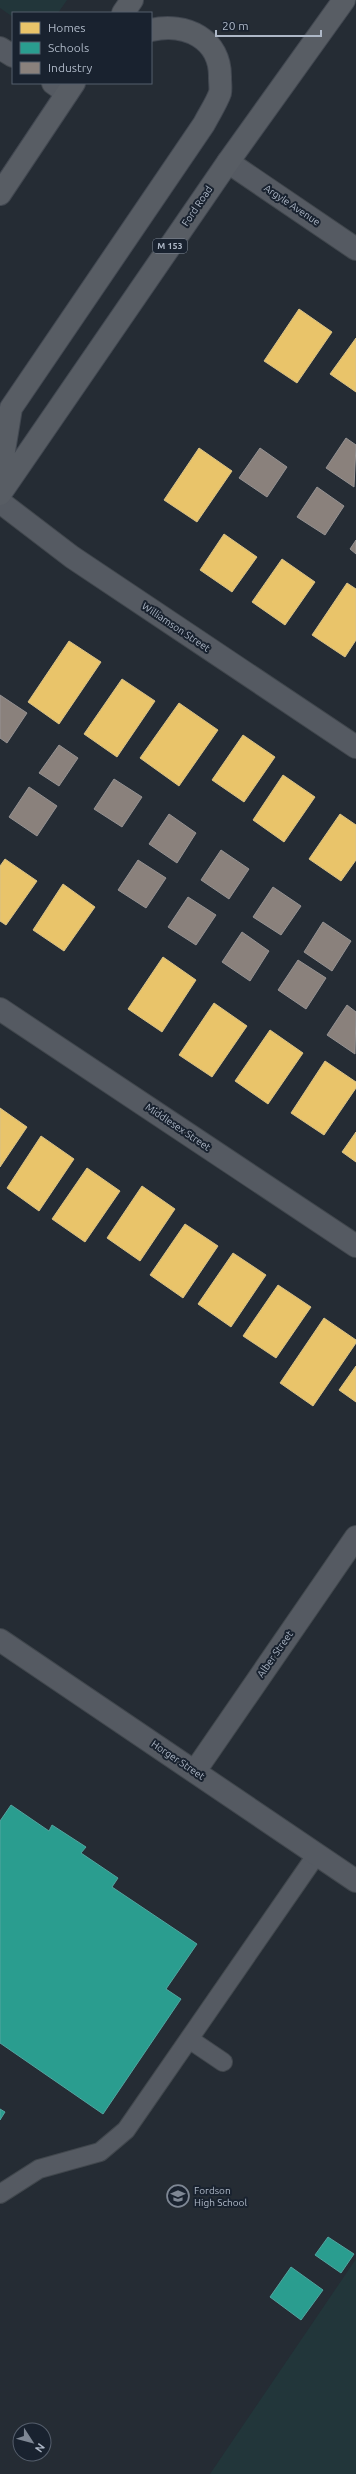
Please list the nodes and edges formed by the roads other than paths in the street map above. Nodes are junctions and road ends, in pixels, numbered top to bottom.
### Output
1 (132, 0) edge
2 (344, 0) edge
3 (124, 12) edge
4 (152, 30) edge
5 (0, 48) edge
6 (12, 55) edge
7 (65, 86) edge
8 (228, 162) junction
9 (0, 194) edge
10 (356, 249) edge
11 (0, 475) edge
12 (0, 494) edge
13 (0, 502) edge
14 (356, 747) edge
15 (0, 1009) edge
16 (356, 1246) edge
17 (356, 1537) edge
18 (0, 1640) edge
19 (195, 1771) junction
20 (317, 1854) junction
21 (356, 1881) edge
22 (189, 2039) junction
23 (222, 2062) dead end
24 (0, 2194) edge

1 - 3 main road
2 - 8 main road, Ford Road / M 153
4 - 11 main road
5 - 6 street
7 - 9 main road
8 - 10 street, Argyle Avenue
8 - 12 main road, Ford Road / M 153
13 - 14 street, Williamson Street
15 - 16 street, Middlesex Street
17 - 19 street, Alber Street
18 - 19 street, Horger Street
19 - 20 street, Horger Street
20 - 21 street, Horger Street
20 - 22 lane
22 - 23 lane
22 - 24 lane

